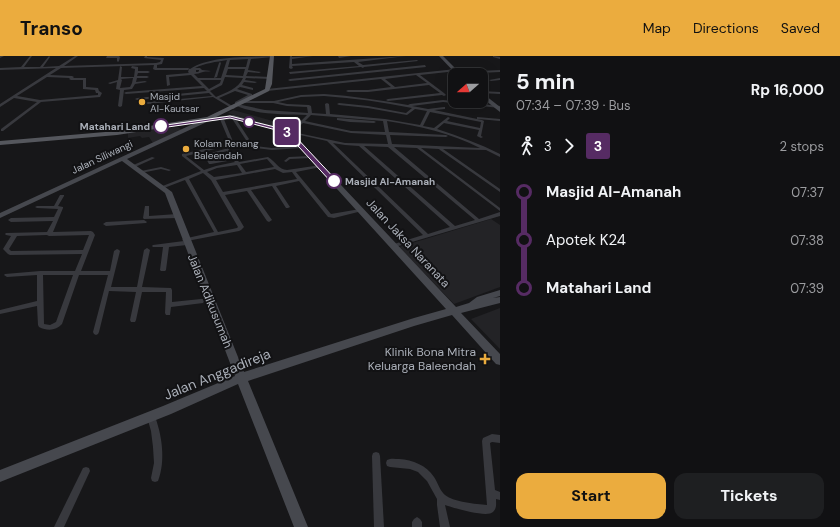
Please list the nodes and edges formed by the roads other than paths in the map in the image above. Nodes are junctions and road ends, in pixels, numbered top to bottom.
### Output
1 (3, 56) edge
2 (31, 56) edge
3 (77, 56) edge
4 (271, 56) edge
5 (312, 56) edge
6 (348, 56) edge
7 (405, 56) edge
8 (409, 56) edge
9 (441, 56) edge
10 (494, 56) edge
11 (0, 57) edge
12 (49, 57) edge
13 (107, 57) edge
14 (145, 57) edge
15 (157, 57) edge
16 (291, 57) edge
17 (339, 57) edge
18 (250, 58) junction
19 (500, 58) edge
20 (212, 60) junction
21 (229, 60) junction
22 (118, 61) dead end
23 (355, 61) junction
24 (417, 61) junction
25 (139, 62) dead end
26 (239, 62) dead end
27 (344, 62) junction
28 (220, 63) dead end
29 (156, 64) junction
30 (291, 65) junction
31 (362, 66) junction
32 (425, 66) junction
33 (41, 67) junction
34 (61, 67) junction
35 (121, 67) junction
36 (22, 68) junction
37 (226, 68) junction
38 (238, 68) junction
39 (453, 68) edge
40 (0, 69) edge
41 (155, 69) junction
42 (188, 69) junction
43 (56, 70) junction
44 (209, 70) junction
45 (220, 70) junction
46 (247, 70) junction
47 (201, 71) dead end
48 (500, 71) edge
49 (136, 72) junction
50 (260, 72) dead end
51 (369, 72) junction
52 (435, 72) junction
53 (488, 72) edge
54 (290, 73) junction
55 (448, 73) edge
56 (190, 74) junction
57 (236, 74) dead end
58 (417, 74) junction
59 (48, 76) junction
60 (245, 76) junction
61 (135, 77) junction
62 (147, 77) dead end
63 (215, 77) dead end
64 (224, 78) junction
65 (270, 78) junction
66 (377, 78) junction
67 (382, 78) junction
68 (119, 79) junction
69 (197, 79) junction
70 (205, 79) junction
71 (290, 80) junction
72 (500, 80) edge
73 (244, 81) junction
74 (492, 81) dead end
75 (145, 82) dead end
76 (255, 82) dead end
77 (110, 83) dead end
78 (134, 83) junction
79 (431, 84) junction
80 (168, 85) dead end
81 (241, 86) junction
82 (203, 87) junction
83 (291, 88) junction
84 (394, 88) junction
85 (492, 88) dead end
86 (122, 89) junction
87 (252, 89) dead end
88 (488, 89) edge
89 (236, 90) junction
90 (267, 90) junction
91 (208, 91) junction
92 (348, 91) dead end
93 (368, 91) junction
94 (126, 93) dead end
95 (491, 93) joint
96 (499, 93) edge
97 (443, 94) junction
98 (324, 95) junction
99 (308, 96) junction
100 (14, 97) junction
101 (214, 97) junction
102 (339, 97) junction
103 (407, 98) junction
104 (137, 99) dead end
105 (488, 99) edge
106 (40, 101) junction
107 (244, 102) junction
108 (273, 102) junction
109 (148, 103) dead end
110 (339, 104) junction
111 (444, 104) junction
112 (295, 105) junction
113 (0, 106) edge
114 (120, 106) dead end
115 (234, 106) junction
116 (309, 106) junction
117 (354, 106) junction
118 (416, 106) junction
119 (480, 109) dead end
120 (499, 109) edge
121 (429, 110) junction
122 (392, 111) junction
123 (354, 112) dead end
124 (296, 114) junction
125 (310, 114) junction
126 (444, 114) junction
127 (222, 115) junction
128 (326, 115) junction
129 (449, 115) junction
130 (339, 116) junction
131 (231, 117) junction
132 (407, 117) dead end
133 (208, 119) junction
134 (290, 119) dead end
135 (470, 120) junction
136 (500, 120) edge
137 (386, 121) junction
138 (302, 122) junction
139 (404, 122) junction
140 (445, 122) junction
141 (177, 124) junction
142 (421, 126) junction
143 (186, 129) junction
144 (481, 129) junction
145 (2, 130) dead end
146 (434, 130) junction
147 (289, 132) junction
148 (346, 132) junction
149 (387, 134) junction
150 (455, 136) junction
151 (481, 137) dead end
152 (247, 139) dead end
153 (329, 141) junction
154 (0, 143) edge
155 (345, 144) junction
156 (361, 145) junction
157 (390, 146) junction
158 (218, 147) dead end
159 (256, 147) dead end
160 (301, 147) junction
161 (419, 148) junction
162 (441, 148) junction
163 (228, 150) junction
164 (490, 150) junction
165 (500, 156) edge
166 (310, 157) junction
167 (153, 158) dead end
168 (234, 158) junction
169 (123, 159) junction
170 (286, 161) dead end
171 (237, 163) junction
172 (133, 166) junction
173 (319, 166) junction
174 (275, 168) junction
175 (170, 170) dead end
176 (203, 171) junction
177 (293, 171) junction
178 (141, 172) junction
179 (244, 172) junction
180 (186, 178) junction
181 (213, 179) junction
182 (300, 180) junction
183 (272, 185) junction
184 (162, 187) junction
185 (248, 190) junction
186 (500, 191) edge
187 (222, 194) junction
188 (62, 196) dead end
189 (56, 206) junction
190 (37, 207) dead end
191 (147, 207) dead end
192 (288, 207) dead end
193 (360, 210) junction
194 (500, 210) edge
195 (500, 214) edge
196 (0, 216) edge
197 (177, 216) junction
198 (55, 219) junction
199 (11, 220) dead end
200 (145, 220) junction
201 (269, 220) dead end
202 (478, 220) junction
203 (106, 224) dead end
204 (454, 228) junction
205 (143, 230) dead end
206 (8, 234) dead end
207 (15, 234) junction
208 (49, 234) junction
209 (217, 234) junction
210 (427, 236) junction
211 (186, 241) junction
212 (166, 245) junction
213 (155, 246) dead end
214 (393, 246) junction
215 (147, 250) dead end
216 (117, 251) dead end
217 (85, 252) junction
218 (163, 270) dead end
219 (40, 273) junction
220 (112, 273) junction
221 (77, 274) junction
222 (7, 275) dead end
223 (107, 289) junction
224 (140, 289) junction
225 (500, 293) edge
226 (500, 300) edge
227 (201, 301) dead end
228 (40, 303) junction
229 (168, 305) junction
230 (472, 306) junction
231 (454, 311) junction
232 (0, 312) edge
233 (168, 313) dead end
234 (133, 320) dead end
235 (96, 332) dead end
236 (500, 361) edge
237 (241, 378) junction
238 (151, 417) junction
239 (500, 439) edge
240 (376, 456) dead end
241 (390, 463) dead end
242 (86, 471) dead end
243 (0, 476) edge
244 (155, 478) dead end
245 (496, 495) edge
246 (441, 498) junction
247 (59, 527) edge
248 (301, 527) edge
249 (379, 527) edge
250 (445, 527) edge

1 - 11 street
2 - 36 street
3 - 34 street
4 - 18 street
4 - 20 street
4 - 65 main road
5 - 16 street
6 - 17 street
7 - 23 street
8 - 24 street
9 - 39 main road
10 - 19 street
12 - 33 street
13 - 22 street
14 - 15 street
14 - 25 street
15 - 29 street
16 - 30 street
17 - 27 street
18 - 21 street
18 - 46 street
20 - 21 street
20 - 42 street
20 - 44 street
20 - 69 street
21 - 37 street
23 - 27 street
23 - 31 street
24 - 31 street
24 - 32 street
26 - 38 street
27 - 30 street
28 - 45 street
29 - 34 street
29 - 41 street
30 - 54 street
31 - 51 street
31 - 54 street
32 - 51 street
32 - 52 street
33 - 34 street
33 - 36 street
34 - 43 street
35 - 43 street
35 - 49 street
35 - 68 street
36 - 40 street
37 - 38 street
37 - 64 street
38 - 46 street
38 - 57 street
41 - 42 street
41 - 49 street
42 - 56 street
43 - 59 street
44 - 45 street
44 - 47 street
44 - 70 street
45 - 63 street
46 - 50 street
46 - 60 street
48 - 53 street
49 - 61 street
51 - 66 street
51 - 71 street
52 - 55 street
52 - 58 street
54 - 71 street
56 - 80 street
56 - 82 street
58 - 67 street
58 - 79 street
59 - 100 street
59 - 106 street
60 - 64 street
60 - 65 street
60 - 73 street
61 - 62 street
61 - 68 street
61 - 78 street
64 - 70 street
64 - 91 street
65 - 90 main road
66 - 67 street
66 - 83 street
67 - 84 street
68 - 77 street
68 - 86 street
69 - 70 street
69 - 91 street
71 - 83 street
72 - 74 street
73 - 76 street
73 - 81 street
75 - 78 street
78 - 86 street
79 - 84 street
79 - 97 street
81 - 87 street
81 - 89 street
82 - 91 street
82 - 94 street
83 - 90 street
84 - 93 street
85 - 96 street
86 - 114 street
88 - 95 street
89 - 101 street
89 - 115 street
90 - 107 main road
91 - 101 street
91 - 104 street
92 - 93 street
93 - 103 street
95 - 96 street
97 - 103 street
97 - 111 street
98 - 99 street
98 - 102 street
98 - 128 street
99 - 108 street
99 - 116 street
100 - 106 street
100 - 113 street
101 - 109 street
101 - 115 street
102 - 110 street
102 - 118 street
103 - 118 street
105 - 120 main road
106 - 145 street
107 - 108 street
107 - 115 main road
108 - 112 street
110 - 117 street
110 - 130 street
111 - 118 street
111 - 120 street
111 - 121 street
111 - 126 street
112 - 116 street
112 - 124 street
115 - 124 street
115 - 127 main road
116 - 125 street
117 - 122 street
117 - 123 street
118 - 121 street
118 - 122 street
119 - 120 street
121 - 126 street
121 - 142 street
122 - 137 street
124 - 125 street
125 - 128 street
125 - 138 street
126 - 129 street
127 - 131 main road
127 - 133 main road
127 - 163 street
128 - 130 street
128 - 137 street
129 - 135 street
129 - 140 street
130 - 137 street
131 - 147 main road
131 - 152 street
132 - 139 street
133 - 141 main road
133 - 143 main road, Jalan Siliwangi
134 - 138 street
135 - 136 street
135 - 144 street
137 - 139 street
137 - 149 street
138 - 147 street
138 - 148 street
139 - 142 street
140 - 144 street
140 - 146 street
141 - 143 main road
141 - 154 main road
142 - 146 street
143 - 169 main road, Jalan Siliwangi
144 - 151 street
146 - 150 street
147 - 153 street
147 - 160 main road, Jalan Jaksa Naranata
148 - 149 street
148 - 155 street
149 - 150 street
149 - 157 street
150 - 164 street
153 - 155 street
153 - 210 street
155 - 156 street
156 - 157 street
156 - 204 street
157 - 161 street
157 - 202 street
158 - 176 street
159 - 160 street
160 - 166 main road, Jalan Jaksa Naranata
161 - 162 street
161 - 194 street
162 - 164 street
162 - 186 street
163 - 168 street
163 - 168 street
164 - 165 street
166 - 170 street
166 - 173 main road, Jalan Jaksa Naranata
167 - 172 street
168 - 171 street
169 - 172 main road, Jalan Adikusumah
169 - 196 main road, Jalan Siliwangi
171 - 174 street
171 - 176 street
171 - 179 street
172 - 178 main road, Jalan Adikusumah
173 - 177 street
173 - 193 main road, Jalan Jaksa Naranata
174 - 177 street
174 - 179 street
175 - 178 street
176 - 180 street
176 - 181 street
177 - 182 street
178 - 184 main road, Jalan Adikusumah
179 - 181 street
180 - 184 street
180 - 209 street
181 - 187 street
182 - 183 street
182 - 193 street
183 - 185 street
183 - 192 street
184 - 197 main road, Jalan Adikusumah
185 - 187 street
185 - 201 street
187 - 209 street
188 - 189 street
189 - 190 street
189 - 198 street
191 - 200 street
193 - 214 main road, Jalan Jaksa Naranata
195 - 202 street
197 - 200 street
197 - 211 main road, Jalan Adikusumah
198 - 199 street
198 - 208 street
200 - 203 street
200 - 205 street
202 - 204 street
204 - 210 street
206 - 207 street
207 - 208 street
207 - 217 street
208 - 217 street
209 - 211 street
210 - 214 street
211 - 212 street
211 - 237 main road, Jalan Adikusumah
212 - 213 street
212 - 218 street
214 - 231 main road, Jalan Jaksa Naranata
215 - 224 street
216 - 220 street
217 - 221 street
219 - 221 street
219 - 222 street
219 - 228 street
220 - 221 street
220 - 223 street
221 - 228 street
223 - 224 street
223 - 235 street
224 - 229 street
224 - 234 street
225 - 230 main road, Jalan Anggadireja
226 - 230 main road, Jalan Anggadireja
227 - 229 street
228 - 232 street
229 - 233 street
230 - 231 main road, Jalan Anggadireja
231 - 236 main road, Jalan Jaksa Naranata
231 - 237 main road, Jalan Anggadireja
237 - 238 main road, Jalan Anggadireja
237 - 248 main road, Jalan Adikusumah
238 - 243 main road, Jalan Anggadireja
238 - 244 street
239 - 245 street
240 - 249 street
241 - 246 street
242 - 247 street
245 - 246 street
246 - 250 street

